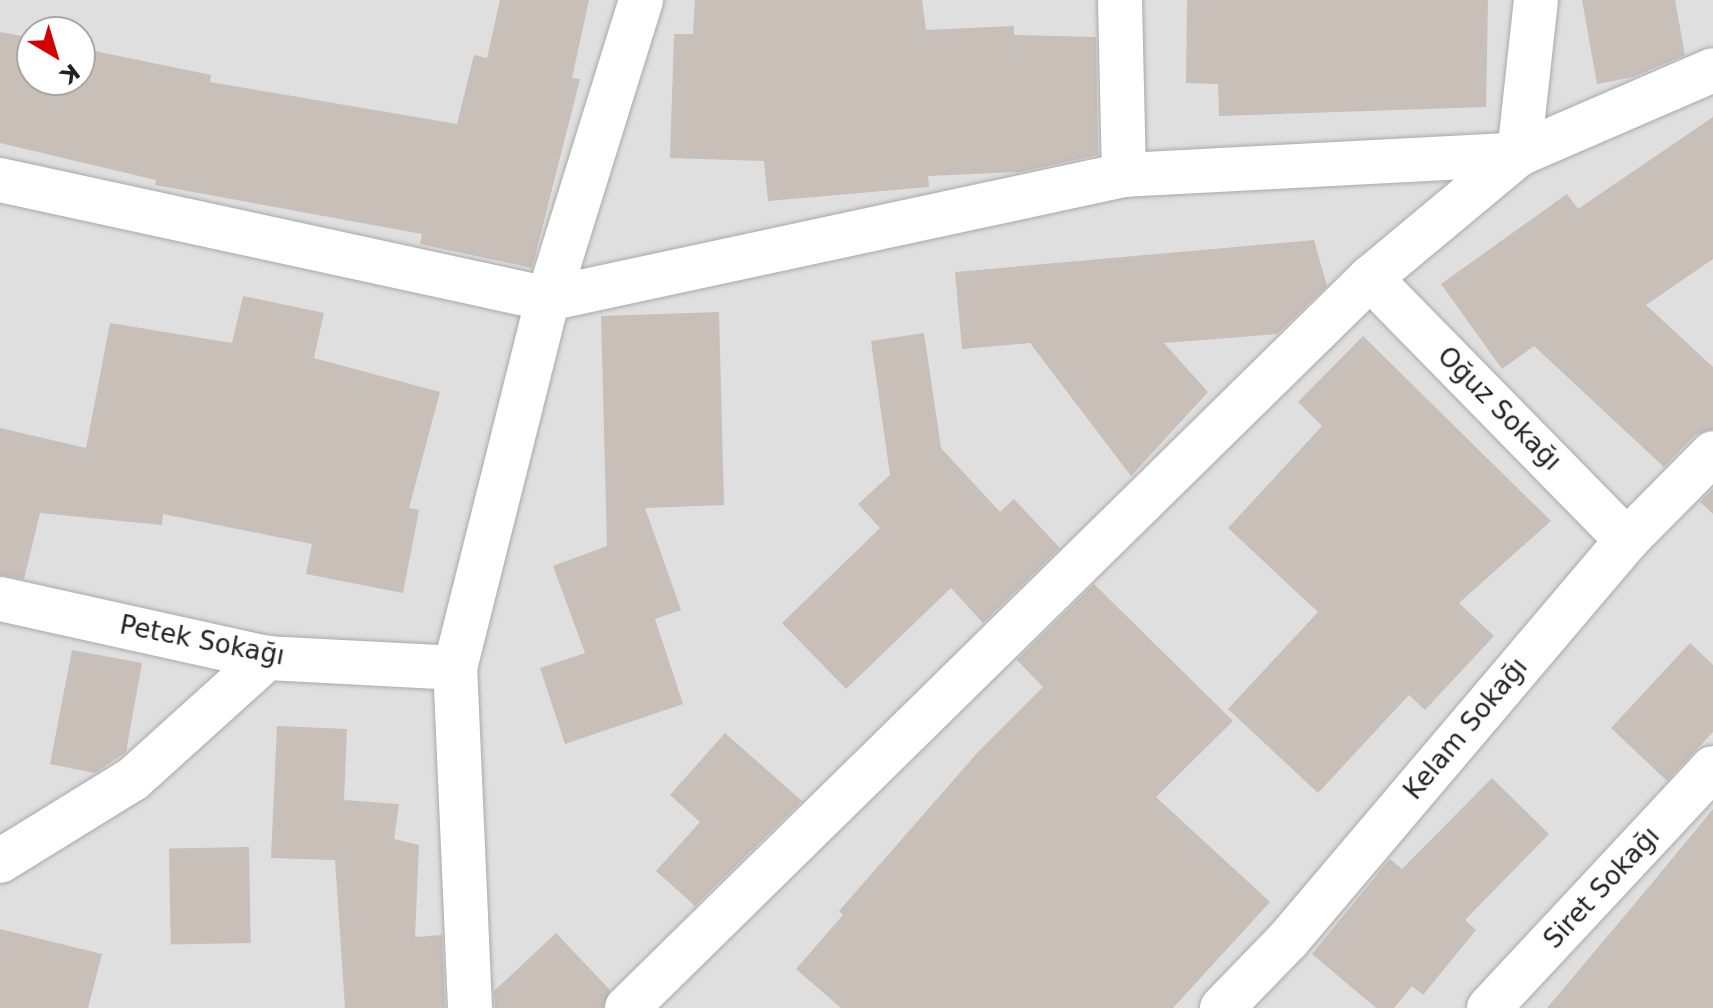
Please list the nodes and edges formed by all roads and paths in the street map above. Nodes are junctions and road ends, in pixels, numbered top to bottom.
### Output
1 (641, 0) edge
2 (1120, 0) edge
3 (1536, 0) edge
4 (1713, 70) edge
5 (1519, 154) junction
6 (1124, 175) junction
7 (0, 180) edge
8 (1370, 278) junction
9 (548, 299) junction
10 (1713, 453) edge
11 (1627, 540) junction
12 (0, 599) edge
13 (267, 658) junction
14 (455, 668) junction
15 (1713, 768) edge
16 (0, 861) edge
17 (470, 1008) edge
18 (628, 1008) edge
19 (1222, 1008) edge
20 (1489, 1008) edge

1 - 9 street
2 - 6 street
3 - 5 street
4 - 5 street
5 - 6 street
5 - 8 street
6 - 9 street
7 - 9 street
8 - 11 street, Oğuz Sokağı
8 - 18 street
9 - 14 street
10 - 11 street, Kelam Sokağı
11 - 19 street, Kelam Sokağı
12 - 13 street, Petek Sokağı
13 - 14 street, Petek Sokağı
13 - 16 street
14 - 17 street
15 - 20 street, Siret Sokağı

